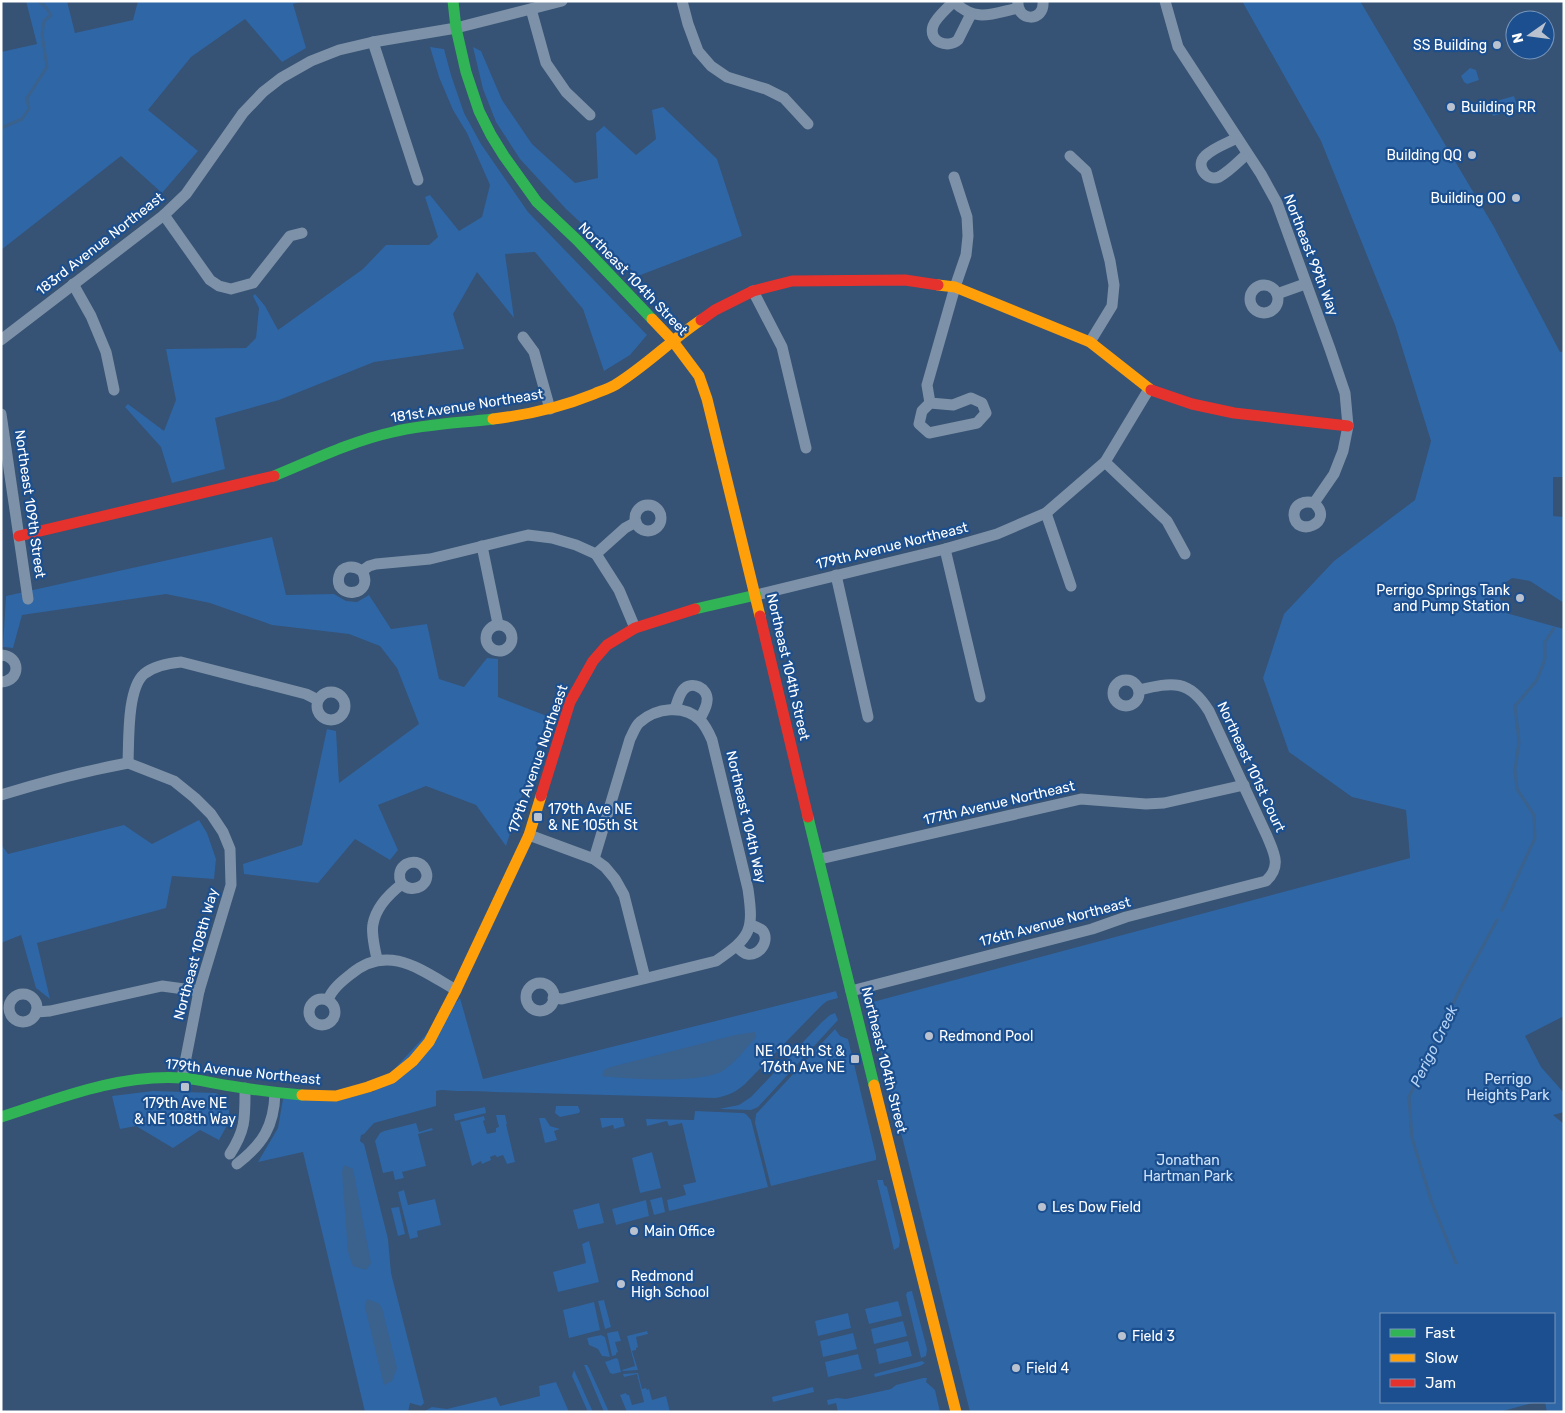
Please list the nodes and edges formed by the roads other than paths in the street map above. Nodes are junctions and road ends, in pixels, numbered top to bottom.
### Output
1 (453, 1) edge
2 (562, 1) edge
3 (682, 1) edge
4 (954, 1) edge
5 (1043, 1) edge
6 (1165, 1) edge
7 (1018, 4) edge
8 (531, 9) junction
9 (971, 14) junction
10 (456, 28) junction
11 (374, 42) junction
12 (590, 114) dead end
13 (808, 124) dead end
14 (1237, 138) junction
15 (1247, 154) junction
16 (1070, 156) dead end
17 (954, 177) dead end
18 (418, 180) dead end
19 (164, 215) junction
20 (302, 233) dead end
21 (73, 284) junction
22 (1305, 284) junction
23 (955, 287) junction
24 (753, 292) junction
25 (1277, 294) dead end
26 (523, 337) dead end
27 (1, 340) edge
28 (672, 340) junction
29 (1090, 342) junction
30 (114, 390) dead end
31 (1149, 390) junction
32 (930, 403) junction
33 (550, 409) junction
34 (1, 414) edge
35 (1348, 426) junction
36 (806, 448) dead end
37 (1105, 462) junction
38 (1314, 504) dead end
39 (1046, 513) junction
40 (636, 522) dead end
41 (19, 536) junction
42 (482, 546) junction
43 (945, 549) junction
44 (596, 554) junction
45 (1185, 554) dead end
46 (362, 571) dead end
47 (836, 575) junction
48 (1072, 586) dead end
49 (756, 595) junction
50 (28, 599) dead end
51 (498, 624) dead end
52 (635, 628) junction
53 (1, 655) edge
54 (1, 682) edge
55 (1139, 690) dead end
56 (980, 697) dead end
57 (318, 700) dead end
58 (675, 709) junction
59 (868, 716) dead end
60 (700, 719) junction
61 (128, 763) junction
62 (1244, 785) junction
63 (1, 795) edge
64 (529, 835) junction
65 (594, 859) junction
66 (820, 859) junction
67 (1266, 881) joint
68 (402, 884) dead end
69 (751, 925) junction
70 (737, 947) junction
71 (377, 960) junction
72 (645, 978) junction
73 (456, 990) junction
74 (199, 991) junction
75 (851, 991) junction
76 (553, 998) dead end
77 (328, 1000) dead end
78 (36, 1012) dead end
79 (182, 1078) junction
80 (245, 1088) junction
81 (276, 1093) junction
82 (1, 1117) edge
83 (230, 1154) dead end
84 (238, 1164) dead end
85 (956, 1412) edge

1 - 10 street, Northeast 104th Street
2 - 8 street, 183rd Avenue Northeast
3 - 13 street
4 - 9 street
4 - 9 street
5 - 7 street
6 - 14 street, Northeast 99th Way
7 - 9 street
8 - 10 street, 183rd Avenue Northeast
8 - 12 street
10 - 11 street, 183rd Avenue Northeast
10 - 28 street, Northeast 104th Street
11 - 18 street
11 - 19 street, 183rd Avenue Northeast
14 - 15 street, Northeast 99th Way
14 - 15 street
15 - 22 street, Northeast 99th Way
16 - 29 street
17 - 23 street
19 - 20 street
19 - 21 street, 183rd Avenue Northeast
21 - 27 street, 183rd Avenue Northeast
21 - 30 street
22 - 25 street
22 - 35 street, Northeast 99th Way
23 - 24 street, 181st Avenue Northeast
23 - 29 street, 181st Avenue Northeast
23 - 32 street
24 - 28 street, 181st Avenue Northeast
24 - 36 street
26 - 33 street
28 - 33 street, 181st Avenue Northeast
28 - 49 street, Northeast 104th Street
29 - 31 street, 181st Avenue Northeast
31 - 35 street, 181st Avenue Northeast
31 - 37 street, 179th Avenue Northeast
32 - 32 street
33 - 41 street, 181st Avenue Northeast
34 - 41 street, Northeast 109th Street
35 - 38 street, Northeast 99th Way
37 - 39 street, 179th Avenue Northeast
37 - 45 street
39 - 43 street, 179th Avenue Northeast
39 - 48 street
40 - 44 street
41 - 50 street, Northeast 109th Street
42 - 44 street
42 - 46 street
42 - 51 street
43 - 47 street, 179th Avenue Northeast
43 - 56 street
44 - 52 street
47 - 49 street, 179th Avenue Northeast
47 - 59 street
49 - 52 street, 179th Avenue Northeast
49 - 66 street, Northeast 104th Street
52 - 64 street, 179th Avenue Northeast
53 - 54 street
55 - 62 street, Northeast 101st Court
57 - 61 street
58 - 60 street
58 - 60 street
58 - 65 street
60 - 69 street, Northeast 104th Way
61 - 63 street
61 - 74 street, Northeast 108th Way
62 - 66 street, 177th Avenue Northeast
62 - 67 street, Northeast 101st Court
64 - 65 street
64 - 73 street, 179th Avenue Northeast
65 - 72 street
66 - 75 street, Northeast 104th Street
67 - 75 street, 176th Avenue Northeast
68 - 71 street
69 - 70 street, Northeast 104th Way
69 - 70 street
70 - 72 street, Northeast 104th Way
71 - 73 street
71 - 77 street
72 - 76 street, Northeast 104th Way
73 - 81 street, 179th Avenue Northeast
74 - 78 street
74 - 79 street, Northeast 108th Way
75 - 85 street, Northeast 104th Street
79 - 80 street, 179th Avenue Northeast
79 - 82 street, 179th Avenue Northeast
80 - 81 street, 179th Avenue Northeast
80 - 83 street
81 - 84 street

